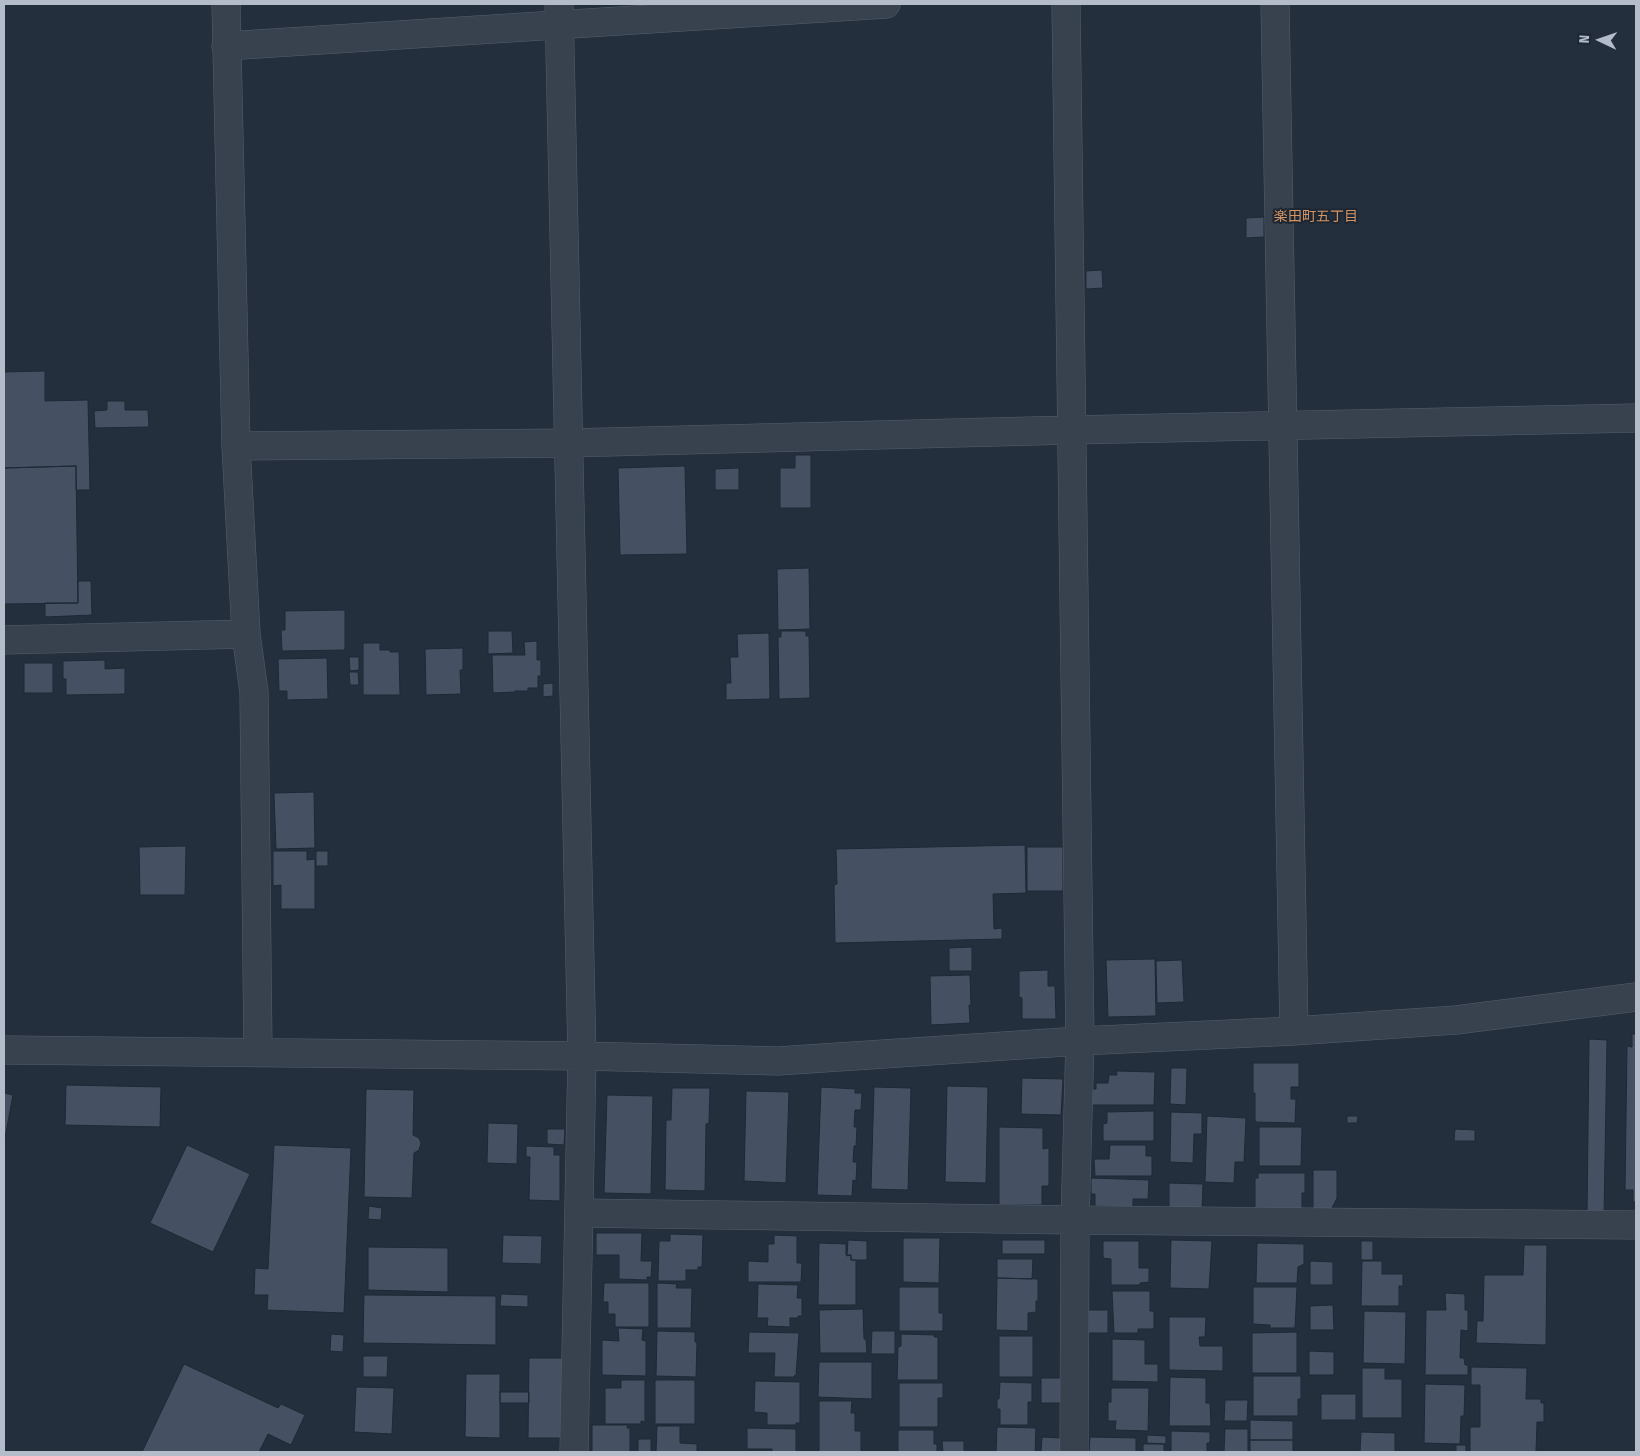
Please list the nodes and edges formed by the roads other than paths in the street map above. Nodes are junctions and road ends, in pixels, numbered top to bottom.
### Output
1 (226, 4) edge
2 (886, 4) edge
3 (1066, 4) edge
4 (1275, 4) edge
5 (559, 14) edge
6 (226, 46) junction
7 (1636, 418) edge
8 (1282, 426) junction
9 (1070, 430) junction
10 (569, 443) junction
11 (236, 446) junction
12 (246, 634) junction
13 (4, 640) edge
14 (1636, 997) edge
15 (1294, 1030) junction
16 (1080, 1041) junction
17 (4, 1050) edge
18 (258, 1053) junction
19 (582, 1056) junction
20 (579, 1213) junction
21 (1075, 1220) junction
22 (1636, 1224) edge
23 (574, 1452) edge
24 (1074, 1452) edge

1 - 6 street
2 - 5 street
3 - 9 street
4 - 8 street
5 - 6 street
5 - 10 street
6 - 11 street
7 - 8 street
8 - 9 street
8 - 15 street
9 - 10 street
9 - 16 street
10 - 11 street
10 - 19 street
11 - 12 street
12 - 13 street
12 - 18 street
14 - 15 street
15 - 16 street
16 - 19 street
16 - 21 street
17 - 18 street
18 - 19 street
19 - 20 street
20 - 21 street
20 - 23 street
21 - 22 street
21 - 24 street

